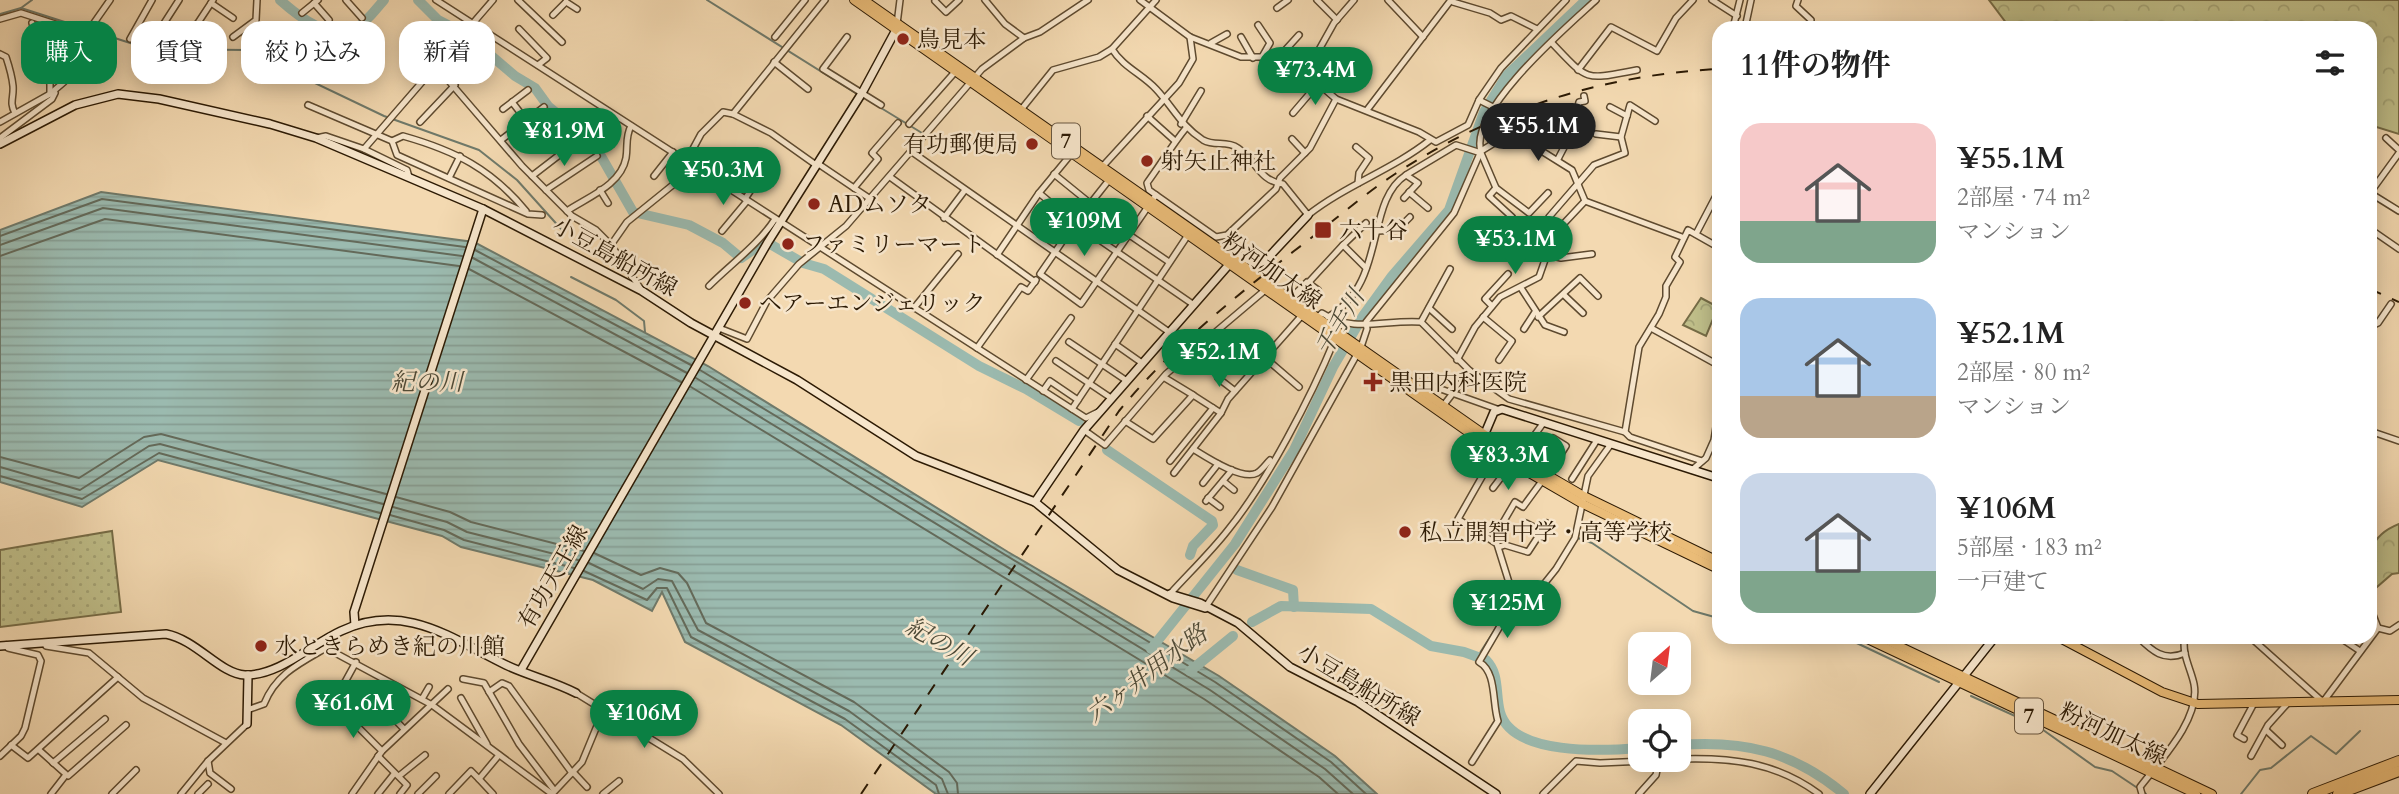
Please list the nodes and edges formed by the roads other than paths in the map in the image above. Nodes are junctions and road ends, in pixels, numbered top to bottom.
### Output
1 (110, 0) edge
2 (152, 0) edge
3 (179, 0) edge
4 (257, 0) edge
5 (346, 0) edge
6 (436, 0) edge
7 (493, 0) edge
8 (518, 0) edge
9 (805, 0) edge
10 (825, 0) edge
11 (854, 0) edge
12 (864, 0) edge
13 (900, 0) edge
14 (959, 0) edge
15 (985, 0) edge
16 (1088, 0) edge
17 (1140, 0) edge
18 (1156, 0) edge
19 (1288, 0) edge
20 (1353, 0) edge
21 (1388, 0) edge
22 (1566, 0) edge
23 (1596, 0) edge
24 (1693, 0) edge
25 (1712, 0) edge
26 (1740, 0) edge
27 (1751, 0) edge
28 (1798, 0) edge
29 (316, 1) edge
30 (565, 1) edge
31 (935, 1) edge
32 (1452, 1) edge
33 (212, 2) edge
34 (1321, 2) edge
35 (1148, 6) junction
36 (1277, 8) dead end
37 (578, 9) dead end
38 (302, 13) dead end
39 (553, 15) dead end
40 (1737, 16) junction
41 (233, 18) dead end
42 (0, 19) edge
43 (362, 19) dead end
44 (329, 20) dead end
45 (1337, 20) junction
46 (53, 21) edge
47 (95, 21) edge
48 (166, 21) edge
49 (199, 21) edge
50 (469, 21) edge
51 (474, 21) edge
52 (1735, 21) edge
53 (1746, 21) edge
54 (1811, 21) edge
55 (1258, 25) dead end
56 (897, 27) junction
57 (519, 29) dead end
58 (1537, 29) junction
59 (1227, 34) dead end
60 (1299, 35) dead end
61 (233, 37) dead end
62 (775, 37) dead end
63 (846, 37) dead end
64 (1191, 37) junction
65 (1241, 37) dead end
66 (1423, 37) junction
67 (495, 38) edge
68 (1024, 38) junction
69 (130, 39) dead end
70 (562, 41) dead end
71 (1211, 43) junction
72 (1552, 43) junction
73 (1112, 49) junction
74 (0, 54) edge
75 (1262, 57) junction
76 (1279, 57) junction
77 (1253, 58) junction
78 (775, 62) junction
79 (538, 65) junction
80 (1292, 65) junction
81 (1637, 70) dead end
82 (1578, 71) junction
83 (955, 72) junction
84 (1306, 73) junction
85 (973, 80) junction
86 (1279, 80) dead end
87 (50, 84) edge
88 (62, 84) edge
89 (420, 84) edge
90 (455, 85) joint
91 (1317, 85) junction
92 (808, 89) dead end
93 (56, 90) junction
94 (528, 90) dead end
95 (1201, 91) dead end
96 (50, 94) junction
97 (862, 94) junction
98 (1584, 96) dead end
99 (1336, 99) junction
100 (1481, 100) junction
101 (1165, 101) junction
102 (512, 102) junction
103 (308, 105) dead end
104 (881, 105) dead end
105 (544, 107) dead end
106 (1494, 107) junction
107 (1610, 107) dead end
108 (503, 109) dead end
109 (1367, 110) junction
110 (15, 113) junction
111 (1019, 113) junction
112 (1293, 113) dead end
113 (733, 114) junction
114 (1146, 116) junction
115 (1627, 116) junction
116 (1546, 118) dead end
117 (527, 120) junction
118 (1656, 121) dead end
119 (0, 122) edge
120 (420, 122) dead end
121 (898, 123) dead end
122 (909, 124) dead end
123 (631, 126) junction
124 (1184, 126) junction
125 (377, 133) junction
126 (1596, 134) dead end
127 (1621, 137) junction
128 (0, 138) edge
129 (316, 138) junction
130 (2386, 138) dead end
131 (580, 139) dead end
132 (1292, 139) dead end
133 (501, 140) junction
134 (1430, 140) junction
135 (392, 141) junction
136 (1175, 141) junction
137 (0, 144) edge
138 (1533, 145) junction
139 (1356, 147) dead end
140 (364, 149) junction
141 (1479, 151) junction
142 (2399, 151) edge
143 (673, 152) junction
144 (912, 152) junction
145 (1072, 153) junction
146 (1306, 153) junction
147 (460, 156) junction
148 (597, 156) dead end
149 (1558, 159) junction
150 (686, 161) junction
151 (817, 164) junction
152 (766, 167) dead end
153 (1102, 167) junction
154 (1054, 174) junction
155 (1406, 175) junction
156 (532, 176) junction
157 (654, 176) dead end
158 (409, 177) junction
159 (890, 177) junction
160 (449, 178) junction
161 (1110, 180) junction
162 (1277, 183) junction
163 (1358, 183) junction
164 (1578, 183) junction
165 (2377, 183) edge
166 (854, 188) junction
167 (1496, 188) junction
168 (546, 190) junction
169 (600, 190) junction
170 (965, 190) junction
171 (1409, 192) junction
172 (1039, 193) junction
173 (1548, 193) dead end
174 (2377, 197) edge
175 (869, 198) junction
176 (1404, 198) dead end
177 (746, 200) junction
178 (1152, 201) junction
179 (1585, 201) junction
180 (1712, 203) edge
181 (608, 204) dead end
182 (1090, 204) junction
183 (1428, 208) dead end
184 (567, 211) junction
185 (2399, 211) edge
186 (482, 213) junction
187 (528, 214) junction
188 (542, 215) dead end
189 (1308, 215) junction
190 (1410, 217) dead end
191 (944, 218) junction
192 (1512, 218) dead end
193 (1549, 218) dead end
194 (778, 220) junction
195 (1074, 223) junction
196 (1366, 223) dead end
197 (1016, 226) junction
198 (722, 231) dead end
199 (1378, 232) junction
200 (1128, 234) junction
201 (1696, 234) junction
202 (2377, 234) edge
203 (1188, 236) junction
204 (1682, 237) junction
205 (1712, 243) edge
206 (611, 245) junction
207 (1343, 245) junction
208 (820, 247) junction
209 (2399, 248) edge
210 (1116, 252) junction
211 (1054, 253) junction
212 (958, 254) dead end
213 (1592, 254) dead end
214 (997, 255) junction
215 (1548, 255) junction
216 (1170, 262) junction
217 (1232, 262) junction
218 (1366, 268) junction
219 (1450, 269) dead end
220 (1040, 274) junction
221 (1508, 274) dead end
222 (1157, 280) junction
223 (1035, 282) junction
224 (1096, 282) junction
225 (1309, 282) junction
226 (709, 286) dead end
227 (1521, 288) junction
228 (1318, 290) dead end
229 (642, 291) junction
230 (1265, 291) junction
231 (1564, 295) junction
232 (1598, 296) dead end
233 (1290, 299) junction
234 (1194, 304) junction
235 (2391, 304) dead end
236 (1492, 306) junction
237 (914, 308) junction
238 (1429, 308) junction
239 (1137, 310) junction
240 (1303, 313) junction
241 (1583, 313) dead end
242 (1536, 314) junction
243 (1328, 317) junction
244 (1483, 317) junction
245 (1071, 318) dead end
246 (1317, 318) junction
247 (1520, 321) dead end
248 (1421, 322) junction
249 (2377, 324) edge
250 (1364, 326) junction
251 (1651, 328) junction
252 (1451, 329) dead end
253 (1169, 332) junction
254 (1564, 332) dead end
255 (715, 334) junction
256 (1338, 338) junction
257 (1069, 342) dead end
258 (1115, 344) junction
259 (976, 348) junction
260 (1357, 349) junction
261 (1264, 357) junction
262 (1457, 360) junction
263 (1499, 360) dead end
264 (1056, 361) dead end
265 (1712, 362) edge
266 (1142, 363) junction
267 (1102, 364) junction
268 (1470, 372) junction
269 (1165, 377) junction
270 (1218, 378) dead end
271 (1026, 380) junction
272 (1127, 381) junction
273 (1089, 383) junction
274 (1299, 387) dead end
275 (1417, 388) junction
276 (1043, 391) junction
277 (1235, 391) junction
278 (1452, 394) junction
279 (1193, 395) junction
280 (1111, 398) junction
281 (1509, 399) junction
282 (1078, 400) junction
283 (1443, 406) junction
284 (1213, 408) junction
285 (1500, 409) junction
286 (1072, 410) junction
287 (1100, 411) junction
288 (1221, 413) junction
289 (1125, 421) junction
290 (1544, 422) junction
291 (1563, 428) junction
292 (1084, 430) junction
293 (2377, 433) edge
294 (1627, 434) junction
295 (1483, 438) junction
296 (1597, 440) junction
297 (2399, 441) edge
298 (1611, 444) junction
299 (1712, 444) edge
300 (1622, 447) junction
301 (1193, 449) junction
302 (1278, 452) junction
303 (1515, 460) junction
304 (1170, 461) dead end
305 (1702, 461) junction
306 (1218, 464) junction
307 (1231, 470) junction
308 (1692, 470) junction
309 (1174, 473) dead end
310 (1712, 476) edge
311 (1544, 478) junction
312 (1572, 479) dead end
313 (1223, 481) junction
314 (1203, 483) dead end
315 (1493, 488) dead end
316 (1234, 490) dead end
317 (1581, 499) junction
318 (1035, 502) junction
319 (1220, 508) dead end
320 (1526, 523) dead end
321 (1547, 523) dead end
322 (1501, 526) dead end
323 (1542, 531) junction
324 (1499, 547) junction
325 (1712, 558) edge
326 (1712, 566) edge
327 (1173, 595) junction
328 (1200, 606) junction
329 (1511, 609) junction
330 (355, 625) junction
331 (2399, 625) edge
332 (2378, 628) edge
333 (1879, 644) edge
334 (1893, 644) edge
335 (1990, 644) edge
336 (2071, 644) edge
337 (2146, 644) edge
338 (2185, 644) edge
339 (2258, 644) edge
340 (2350, 644) edge
341 (2365, 644) edge
342 (3, 645) edge
343 (46, 646) dead end
344 (2360, 651) junction
345 (2185, 653) junction
346 (356, 662) junction
347 (521, 670) junction
348 (248, 675) junction
349 (118, 677) junction
350 (463, 679) dead end
351 (1962, 680) junction
352 (429, 687) dead end
353 (448, 689) dead end
354 (489, 692) junction
355 (369, 693) dead end
356 (576, 693) joint
357 (461, 698) dead end
358 (422, 699) junction
359 (2399, 700) edge
360 (2323, 702) junction
361 (2192, 703) junction
362 (320, 704) dead end
363 (2287, 704) junction
364 (432, 705) junction
365 (2253, 705) junction
366 (247, 710) junction
367 (342, 710) dead end
368 (105, 719) dead end
369 (599, 721) dead end
370 (247, 724) joint
371 (126, 725) dead end
372 (404, 730) junction
373 (2266, 730) junction
374 (2244, 739) dead end
375 (226, 743) junction
376 (487, 744) junction
377 (11, 745) junction
378 (2282, 745) dead end
379 (39, 750) junction
380 (380, 753) junction
381 (425, 755) dead end
382 (499, 755) junction
383 (0, 756) edge
384 (2251, 756) dead end
385 (1691, 759) edge
386 (208, 761) junction
387 (2399, 761) edge
388 (1472, 762) dead end
389 (1628, 762) edge
390 (52, 763) junction
391 (136, 770) dead end
392 (2153, 770) junction
393 (2399, 771) edge
394 (1657, 772) edge
395 (573, 773) junction
396 (397, 775) junction
397 (65, 776) junction
398 (436, 776) dead end
399 (479, 779) junction
400 (619, 781) dead end
401 (208, 784) dead end
402 (587, 787) dead end
403 (231, 789) dead end
404 (554, 790) junction
405 (488, 792) edge
406 (420, 793) edge
407 (2138, 793) edge
408 (51, 794) edge
409 (111, 794) edge
410 (181, 794) edge
411 (198, 794) edge
412 (352, 794) edge
413 (378, 794) edge
414 (400, 794) edge
415 (449, 794) edge
416 (603, 794) edge
417 (719, 794) edge
418 (1496, 794) edge
419 (1543, 794) edge
420 (1639, 794) edge
421 (1819, 794) edge
422 (1870, 794) edge
423 (2196, 794) edge
424 (2213, 794) edge
425 (2313, 794) edge
426 (2338, 794) edge

1 - 47 street
2 - 69 street
3 - 48 street
4 - 61 street
5 - 43 street
6 - 50 street
7 - 51 street
8 - 70 street
9 - 62 street
10 - 78 street
11 - 56 main road, 粉河加太線 / 7
12 - 56 main road, 粉河加太線 / 7
13 - 56 street
14 - 31 street
15 - 68 street
16 - 68 street
17 - 35 street
18 - 35 street
19 - 36 street
20 - 45 street
21 - 66 street
22 - 58 street
23 - 72 street
24 - 82 street
25 - 40 street
26 - 40 street
27 - 53 street
28 - 54 street
29 - 38 street
29 - 44 street
30 - 37 street
30 - 39 street
32 - 58 street
32 - 66 street
33 - 41 street
33 - 49 street
34 - 45 street
35 - 64 street
35 - 73 street
40 - 52 street
42 - 46 street
45 - 84 street
55 - 75 street
56 - 83 main road, 粉河加太線 / 7
56 - 85 main road, 粉河加太線 / 7
56 - 97 main road, 有功天王線
57 - 79 street
58 - 100 street
59 - 71 street
60 - 76 street
63 - 97 street
64 - 71 street
64 - 101 street
65 - 77 street
66 - 109 street
67 - 79 street
68 - 85 street
71 - 77 street
72 - 82 street
72 - 106 street
73 - 101 street
73 - 111 street
74 - 110 street
75 - 76 street
75 - 77 street
76 - 80 street
78 - 92 street
78 - 113 street
79 - 123 street
80 - 84 street
80 - 86 street
81 - 82 street
83 - 85 main road, 粉河加太線 / 7
83 - 122 street
84 - 91 street
85 - 111 main road, 粉河加太線 / 7
85 - 144 street
87 - 96 street
88 - 93 street
89 - 125 street
90 - 120 street
90 - 133 street
91 - 99 street
91 - 112 street
93 - 96 street
93 - 128 street
94 - 102 street
95 - 124 street
96 - 110 street
97 - 104 street
97 - 151 main road, 有功天王線
98 - 149 street
99 - 109 street
99 - 146 street
100 - 106 street
100 - 134 street
101 - 114 street
101 - 124 street
102 - 108 street
102 - 117 street
103 - 125 street
105 - 117 street
106 - 141 street
107 - 115 street
109 - 134 street
110 - 119 street
111 - 145 main road, 粉河加太線 / 7
111 - 153 main road, 粉河加太線 / 7
113 - 150 street
113 - 151 street
114 - 136 street
114 - 153 street
115 - 118 street
115 - 127 street
116 - 138 street
117 - 133 street
121 - 166 street
123 - 143 street
123 - 169 street
124 - 136 street
124 - 162 street
125 - 135 street
125 - 140 street
126 - 127 street
127 - 164 street
129 - 137 main road, 小豆島船所線
129 - 140 street
129 - 158 main road, 小豆島船所線
130 - 142 street
131 - 156 street
132 - 146 street
133 - 156 street
134 - 163 street
135 - 147 street
135 - 160 street
136 - 178 street
138 - 141 street
138 - 149 street
139 - 163 street
140 - 158 street
141 - 155 street
141 - 167 street
141 - 250 street
142 - 165 street
143 - 150 street
143 - 157 street
144 - 159 street
144 - 170 street
145 - 154 street
145 - 161 main road, 粉河加太線 / 7
146 - 162 street
147 - 160 street
147 - 187 street
148 - 168 street
149 - 164 street
150 - 177 street
150 - 206 street
151 - 166 street
151 - 194 main road, 有功天王線
152 - 177 street
153 - 178 main road, 粉河加太線 / 7
154 - 172 street
154 - 182 street
155 - 171 street
155 - 199 street
156 - 168 street
158 - 186 main road, 小豆島船所線
159 - 175 street
159 - 191 street
160 - 187 street
161 - 178 main road, 粉河加太線 / 7
161 - 182 street
162 - 178 street
162 - 189 street
163 - 189 street
164 - 179 street
164 - 193 street
166 - 175 street
167 - 173 street
167 - 192 street
168 - 184 street
169 - 181 street
169 - 184 street
170 - 191 street
170 - 197 street
171 - 176 street
171 - 183 street
172 - 195 street
172 - 197 street
174 - 185 street
175 - 208 street
177 - 194 street
177 - 198 street
178 - 200 street
178 - 203 main road, 粉河加太線 / 7
178 - 217 main road, 粉河加太線 / 7
179 - 204 street
179 - 215 street
180 - 201 street
182 - 195 street
182 - 200 street
184 - 206 street
186 - 229 main road, 小豆島船所線
186 - 330 main road
187 - 188 street
189 - 217 main road
190 - 199 street
191 - 214 street
194 - 208 street
194 - 226 street
194 - 255 main road, 有功天王線
195 - 210 street
195 - 211 street
196 - 207 street
197 - 211 street
197 - 214 street
199 - 218 street
200 - 210 street
200 - 216 street
201 - 204 street
201 - 205 street
202 - 209 street
203 - 216 street
203 - 217 main road, 粉河加太線 / 7
204 - 251 street
206 - 229 street
207 - 218 street
207 - 225 street
208 - 237 street
208 - 255 street
210 - 222 street
210 - 224 street
211 - 220 street
211 - 224 street
212 - 237 street
213 - 215 street
214 - 223 street
215 - 227 street
216 - 222 street
217 - 230 main road, 粉河加太線 / 7
217 - 233 main road, 粉河加太線 / 7
217 - 234 main road
218 - 243 street
219 - 238 street
220 - 223 street
220 - 224 street
221 - 236 street
222 - 234 street
222 - 239 street
223 - 259 street
224 - 239 street
225 - 228 street
225 - 233 street
227 - 236 street
227 - 242 street
229 - 255 main road, 小豆島船所線
230 - 240 main road, 粉河加太線 / 7
230 - 269 street
231 - 232 street
231 - 241 street
231 - 242 street
233 - 240 main road, 粉河加太線 / 7
234 - 253 main road
235 - 249 street
236 - 244 street
237 - 259 street
238 - 248 street
238 - 252 street
239 - 253 street
239 - 258 street
240 - 246 main road, 粉河加太線 / 7
240 - 256 main road, 粉河加太線 / 7
240 - 261 street
242 - 247 street
242 - 254 street
243 - 246 street
243 - 250 street
244 - 262 street
244 - 263 street
245 - 271 street
246 - 256 main road, 粉河加太線 / 7
248 - 250 street
248 - 262 street
250 - 260 street
251 - 265 street
251 - 294 street
253 - 266 main road
255 - 318 main road, 小豆島船所線
255 - 347 main road, 有功天王線
256 - 260 main road, 粉河加太線 / 7
256 - 302 street
257 - 267 street
258 - 266 street
258 - 267 street
259 - 271 street
260 - 275 main road, 粉河加太線 / 7
260 - 295 main road, 粉河加太線 / 7
260 - 328 street
261 - 274 street
261 - 277 street
262 - 268 street
264 - 273 street
266 - 272 main road
267 - 272 street
267 - 273 street
268 - 278 street
268 - 281 street
269 - 279 street
269 - 289 street
270 - 277 street
271 - 276 street
272 - 280 main road
273 - 280 street
273 - 282 street
275 - 278 street
275 - 283 main road, 粉河加太線 / 7
276 - 282 street
276 - 286 street
277 - 288 street
278 - 283 street
278 - 285 street
279 - 284 street
279 - 289 street
280 - 287 main road
281 - 285 street
281 - 294 street
282 - 286 street
283 - 295 main road, 粉河加太線 / 7
284 - 288 street
284 - 304 street
285 - 290 main road
285 - 295 main road
286 - 287 street
287 - 292 main road
288 - 301 street
289 - 292 street
290 - 291 main road
290 - 303 street
291 - 296 main road
291 - 311 street
292 - 318 main road
293 - 297 street
294 - 300 street
294 - 305 street
295 - 303 main road, 粉河加太線 / 7
295 - 324 street
296 - 298 main road
296 - 312 street
298 - 300 main road
298 - 317 street
299 - 305 street
300 - 308 main road
301 - 306 street
301 - 309 street
302 - 307 street
302 - 327 street
303 - 311 main road, 粉河加太線 / 7
303 - 315 street
305 - 308 street
306 - 307 street
306 - 314 street
307 - 313 street
308 - 310 main road
311 - 317 main road, 粉河加太線 / 7
311 - 322 street
313 - 316 street
313 - 319 street
317 - 325 main road, 粉河加太線 / 7
317 - 326 main road, 粉河加太線 / 7
317 - 329 street
318 - 327 main road, 小豆島船所線
320 - 323 street
321 - 323 street
323 - 324 street
324 - 329 street
327 - 328 main road, 小豆島船所線
328 - 418 main road, 小豆島船所線
329 - 388 street
330 - 347 main road
330 - 348 main road
331 - 332 street
333 - 351 main road, 粉河加太線 / 7
334 - 351 main road, 粉河加太線 / 7
335 - 351 main road
336 - 361 main road
337 - 345 street
338 - 345 street
339 - 360 street
340 - 344 street
341 - 344 street
342 - 348 main road
342 - 377 street
343 - 349 street
344 - 360 street
345 - 361 street
346 - 358 street
346 - 362 street
346 - 366 street
347 - 356 main road
348 - 366 main road
349 - 375 street
349 - 379 street
350 - 354 street
351 - 392 main road, 粉河加太線 / 7
351 - 422 main road
352 - 358 street
353 - 364 street
354 - 395 street
354 - 404 street
355 - 372 street
356 - 417 street
357 - 376 street
358 - 364 street
359 - 360 main road
360 - 363 main road
361 - 365 main road
361 - 392 street
363 - 365 main road
363 - 373 street
364 - 372 street
364 - 376 street
365 - 374 street
366 - 370 main road
367 - 380 street
368 - 390 street
369 - 395 street
370 - 375 street
371 - 397 street
372 - 380 street
373 - 378 street
373 - 384 street
375 - 386 street
376 - 382 street
377 - 379 street
377 - 383 street
379 - 390 street
380 - 396 street
380 - 412 street
381 - 396 street
382 - 399 street
382 - 404 street
385 - 421 street
386 - 403 street
386 - 410 street
387 - 425 highway
389 - 419 street
390 - 397 street
391 - 409 street
392 - 407 street
392 - 423 main road, 粉河加太線 / 7
392 - 424 main road, 粉河加太線 / 7
393 - 426 highway
394 - 420 street
395 - 402 street
395 - 404 street
396 - 413 street
396 - 414 street
397 - 408 street
398 - 406 street
399 - 405 street
399 - 415 street
400 - 416 street
401 - 411 street

